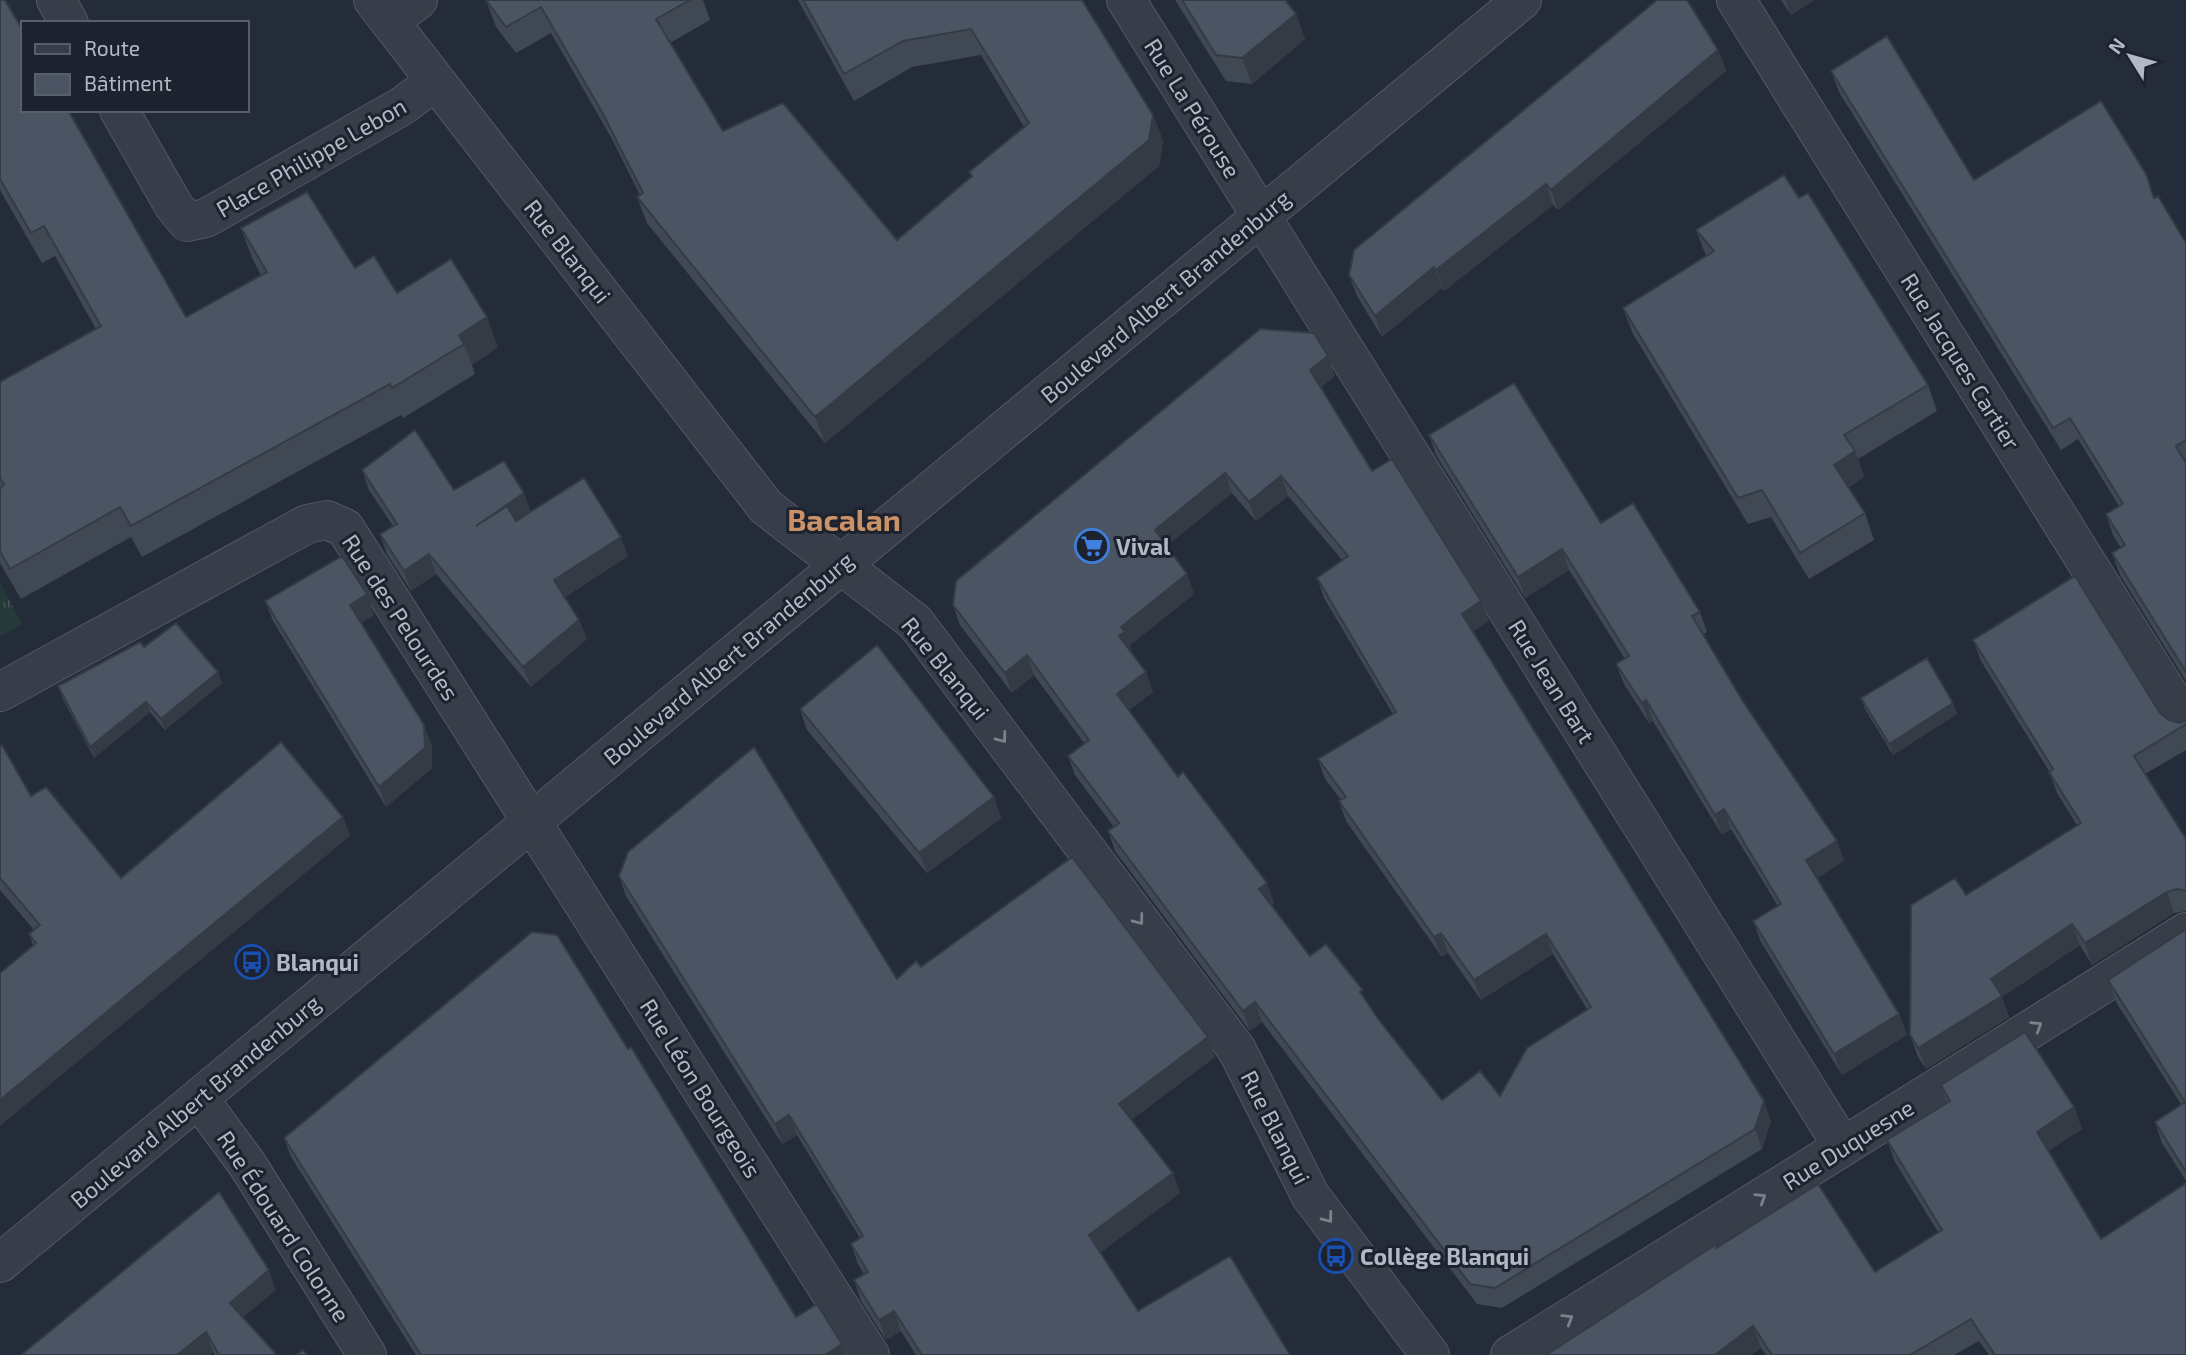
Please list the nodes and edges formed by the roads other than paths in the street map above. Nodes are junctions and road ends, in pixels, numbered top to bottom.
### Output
1 (55, 0) edge
2 (1126, 0) edge
3 (1522, 0) edge
4 (1736, 0) edge
5 (394, 7) edge
6 (68, 21) edge
7 (436, 81) junction
8 (120, 112) edge
9 (1261, 216) junction
10 (839, 566) junction
11 (0, 692) edge
12 (2186, 722) edge
13 (533, 821) junction
14 (2186, 932) edge
15 (199, 1099) junction
16 (1843, 1147) junction
17 (0, 1263) edge
18 (367, 1355) edge
19 (870, 1355) edge
20 (1430, 1355) edge
21 (1510, 1355) edge

1 - 6 street
2 - 9 street, Rue La Pérouse
3 - 9 street, Boulevard Albert Brandenburg
4 - 12 street, Rue Jacques Cartier
5 - 7 street, Rue Blanqui
7 - 8 street, Place Philippe Lebon
7 - 10 street, Rue Blanqui
9 - 10 street, Boulevard Albert Brandenburg
9 - 16 street, Rue Jean Bart
10 - 13 street, Boulevard Albert Brandenburg
10 -> 20 street, Rue Blanqui
11 - 13 street, Rue des Pelourdes
13 - 15 street, Boulevard Albert Brandenburg
13 - 19 street, Rue Léon Bourgeois
16 -> 14 street, Rue Duquesne
15 - 17 street, Boulevard Albert Brandenburg
15 - 18 street, Rue Édouard Colonne
21 -> 16 street, Rue Duquesne

